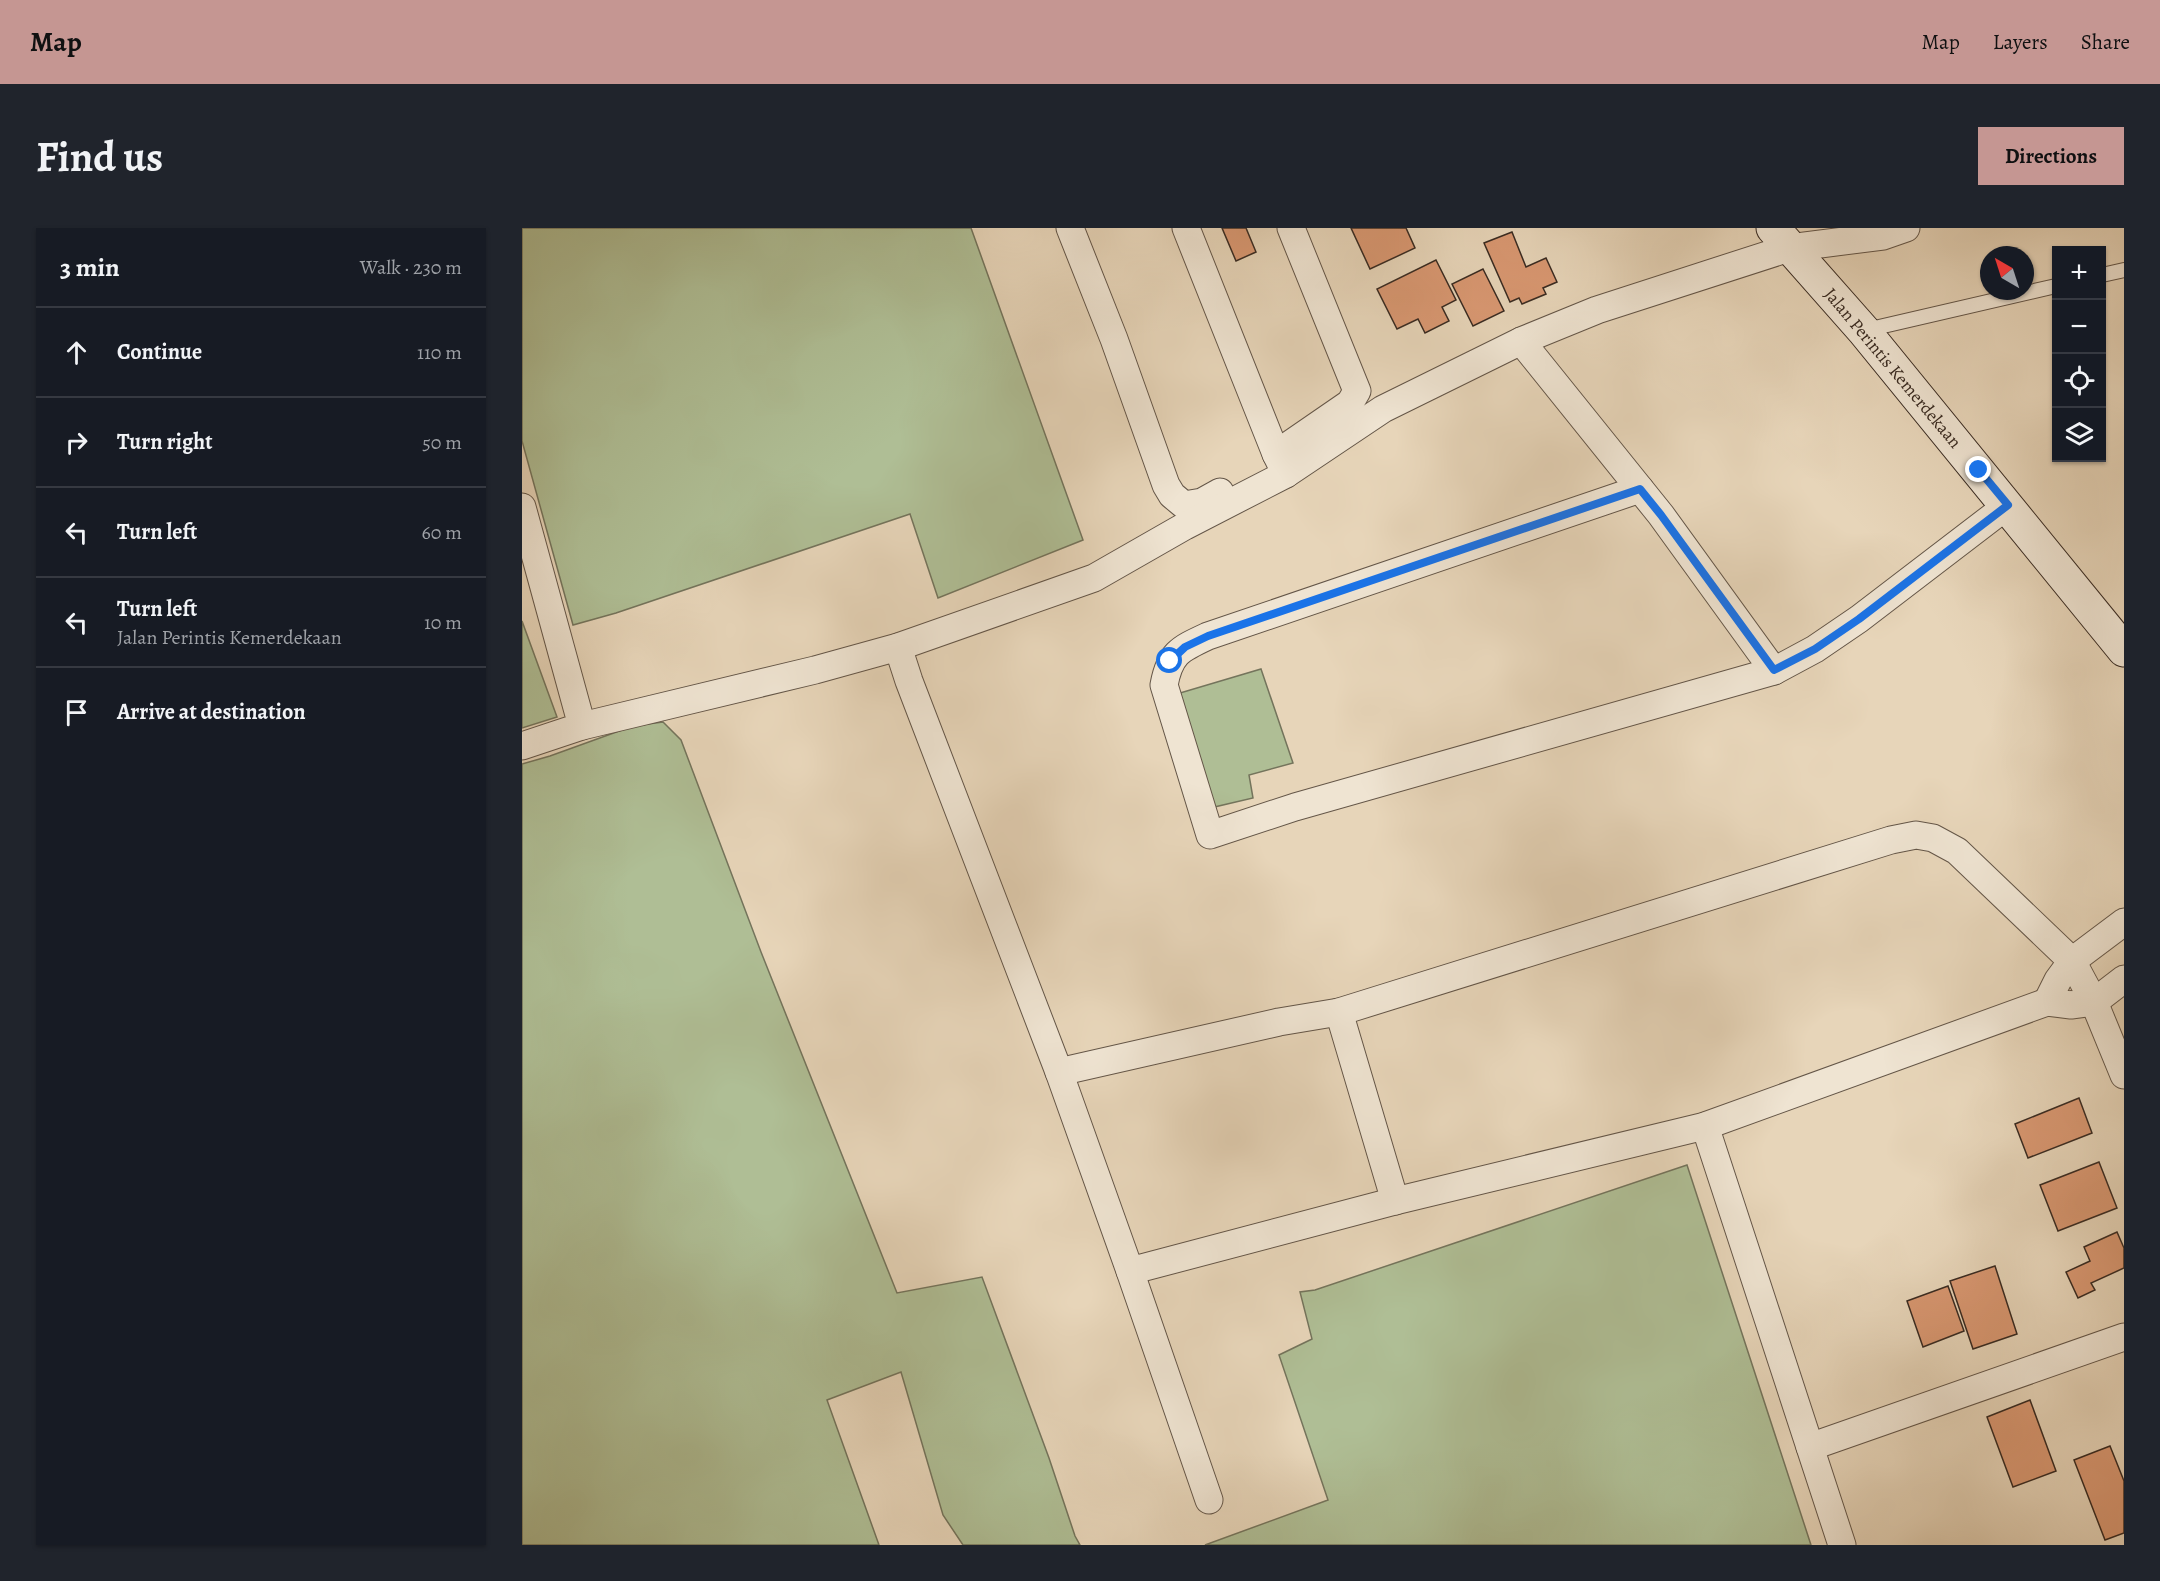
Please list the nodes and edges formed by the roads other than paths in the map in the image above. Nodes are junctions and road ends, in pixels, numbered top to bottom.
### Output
1 (1070, 228) edge
2 (1186, 228) edge
3 (1291, 228) edge
4 (1906, 228) edge
5 (1781, 238) edge
6 (2124, 270) edge
7 (2106, 274) edge
8 (2052, 287) edge
9 (1864, 331) junction
10 (1521, 341) junction
11 (1280, 463) junction
12 (1640, 489) junction
13 (2008, 505) junction
14 (522, 507) edge
15 (898, 647) junction
16 (2124, 650) edge
17 (1774, 670) junction
18 (582, 726) junction
19 (522, 746) edge
20 (2124, 922) edge
21 (2072, 962) junction
22 (2124, 979) edge
23 (2047, 1002) junction
24 (2094, 1002) junction
25 (1339, 1012) junction
26 (1059, 1072) junction
27 (2124, 1075) edge
28 (1706, 1126) junction
29 (1395, 1201) junction
30 (1130, 1271) junction
31 (2124, 1337) edge
32 (1810, 1447) junction
33 (1209, 1500) dead end
34 (1842, 1545) edge

1 - 11 street
2 - 11 street
3 - 11 street
4 - 5 street
5 - 9 street, Jalan Perintis Kemerdekaan
5 - 10 street
6 - 7 lane
8 - 9 lane
9 - 13 street, Jalan Perintis Kemerdekaan
10 - 11 street
10 - 12 street
11 - 15 street
12 - 17 street
12 - 17 street
13 - 16 street, Jalan Perintis Kemerdekaan
13 - 17 street
14 - 18 street
15 - 18 street
15 - 26 street
18 - 19 street
20 - 21 street
21 - 23 street
21 - 24 street
21 - 25 street
22 - 24 street
23 - 24 street
23 - 28 street
24 - 27 street
25 - 26 street
25 - 29 street
26 - 30 street
28 - 29 street
28 - 32 street
29 - 30 street
30 - 33 street
31 - 32 street
32 - 34 street

